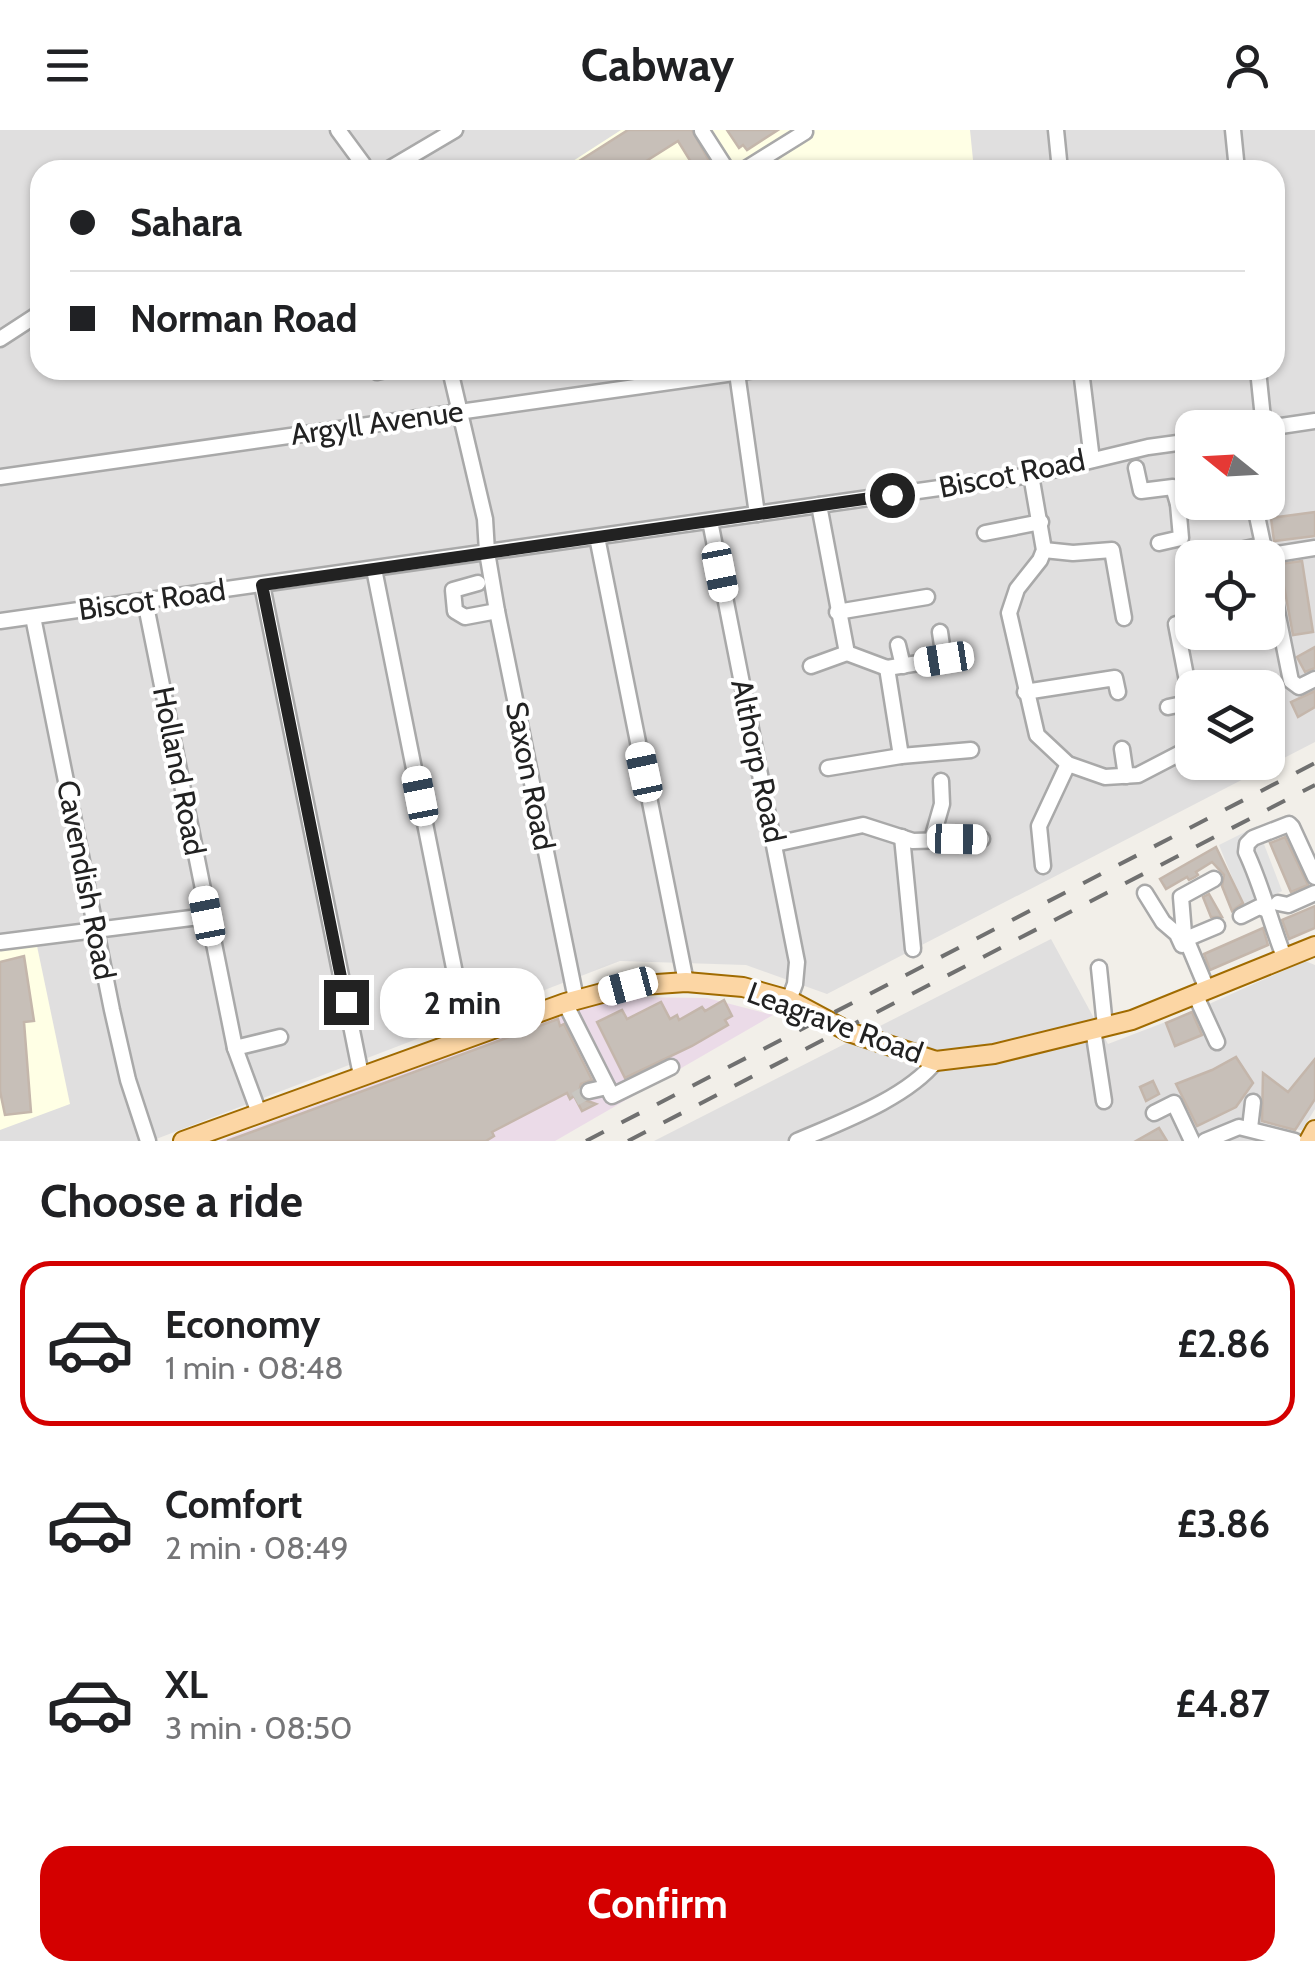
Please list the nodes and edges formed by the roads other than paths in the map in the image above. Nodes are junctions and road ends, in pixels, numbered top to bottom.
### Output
1 (338, 130) edge
2 (454, 130) edge
3 (1056, 130) edge
4 (1234, 130) edge
5 (702, 132) edge
6 (800, 133) edge
7 (357, 160) edge
8 (405, 160) edge
9 (720, 160) edge
10 (759, 160) edge
11 (1059, 160) edge
12 (1237, 160) edge
13 (30, 320) edge
14 (0, 339) edge
15 (453, 380) edge
16 (678, 380) edge
17 (733, 380) edge
18 (1081, 380) edge
19 (1259, 380) edge
20 (1264, 410) edge
21 (461, 412) junction
22 (1315, 421) edge
23 (1285, 425) edge
24 (1175, 444) edge
25 (1092, 460) junction
26 (1136, 468) dead end
27 (1032, 475) junction
28 (0, 477) edge
29 (1175, 490) edge
30 (819, 506) junction
31 (758, 514) junction
32 (1183, 520) edge
33 (710, 521) junction
34 (1041, 522) junction
35 (985, 533) dead end
36 (597, 537) junction
37 (1159, 543) dead end
38 (1315, 548) edge
39 (1044, 550) junction
40 (487, 552) junction
41 (1285, 553) edge
42 (374, 569) junction
43 (478, 584) dead end
44 (262, 585) junction
45 (927, 597) dead end
46 (145, 601) junction
47 (497, 611) junction
48 (837, 612) junction
49 (33, 617) junction
50 (1124, 618) dead end
51 (0, 621) edge
52 (940, 632) dead end
53 (898, 646) dead end
54 (1285, 650) edge
55 (848, 654) junction
56 (811, 666) dead end
57 (895, 667) junction
58 (1315, 679) edge
59 (1025, 692) junction
60 (1118, 692) dead end
61 (1175, 706) edge
62 (1168, 707) dead end
63 (1122, 749) dead end
64 (971, 750) dead end
65 (900, 756) junction
66 (1175, 756) edge
67 (1068, 764) junction
68 (828, 768) dead end
69 (1126, 776) junction
70 (941, 781) dead end
71 (902, 837) junction
72 (932, 838) junction
73 (982, 840) dead end
74 (775, 844) junction
75 (1043, 866) dead end
76 (1315, 878) edge
77 (1214, 879) dead end
78 (1146, 893) dead end
79 (1315, 893) edge
80 (1272, 906) junction
81 (207, 916) junction
82 (1240, 916) dead end
83 (1217, 926) dead end
84 (96, 931) junction
85 (1186, 939) junction
86 (0, 942) edge
87 (913, 949) dead end
88 (1314, 949) edge
89 (1286, 959) junction
90 (1099, 968) dead end
91 (686, 982) junction
92 (1201, 992) junction
93 (789, 1000) junction
94 (570, 1001) junction
95 (1099, 1028) junction
96 (280, 1037) dead end
97 (468, 1038) junction
98 (1217, 1042) dead end
99 (235, 1048) junction
100 (936, 1060) junction
101 (671, 1067) dead end
102 (361, 1075) junction
103 (607, 1087) junction
104 (589, 1091) tunnel mouth
105 (1104, 1101) dead end
106 (1253, 1102) dead end
107 (1154, 1112) dead end
108 (259, 1113) junction
109 (1250, 1128) junction
110 (1315, 1130) edge
111 (817, 1137) edge
112 (148, 1141) edge
113 (183, 1141) edge
114 (797, 1141) edge
115 (1192, 1141) edge
116 (1205, 1141) edge
117 (1295, 1141) edge
118 (1310, 1141) edge

1 - 7 street
2 - 8 street
3 - 11 street
4 - 12 street
5 - 9 street
6 - 10 street
13 - 14 street
15 - 21 street, Saxon Road
16 - 21 street, Argyll Avenue
17 - 31 street
18 - 25 street
19 - 20 street
21 - 28 street, Argyll Avenue
21 - 40 street, Saxon Road
22 - 23 street
24 - 25 street, Biscot Road
25 - 27 street, Biscot Road
26 - 29 street
27 - 30 street, Biscot Road
27 - 34 street
30 - 31 street, Biscot Road
30 - 48 street
31 - 33 street, Biscot Road
32 - 37 street
33 - 36 street, Biscot Road
33 - 74 street, Althorp Road
34 - 35 street
34 - 39 street
36 - 40 street, Biscot Road
36 - 91 street
38 - 41 street
39 - 50 street
39 - 59 street
40 - 42 street, Biscot Road
40 - 47 street, Saxon Road
42 - 44 street, Biscot Road
42 - 97 street
43 - 47 street
44 - 46 street, Biscot Road
44 - 102 street
45 - 48 street
46 - 49 street, Biscot Road
46 - 81 street, Holland Road
47 - 94 street, Saxon Road
48 - 55 street
49 - 51 street, Biscot Road
49 - 84 street, Cavendish Road
52 - 57 street
53 - 57 street
54 - 58 street
55 - 56 street
55 - 57 street
57 - 65 street
59 - 60 street
59 - 67 street
61 - 62 street
63 - 69 street
64 - 65 street
65 - 68 street
66 - 69 street
67 - 69 street
67 - 75 street
70 - 72 street
71 - 72 street
71 - 74 street
71 - 87 street
72 - 73 street
74 - 93 street, Althorp Road
76 - 80 street
77 - 85 street
78 - 92 street
79 - 80 street
80 - 82 street
80 - 89 street
81 - 84 street
81 - 99 street, Holland Road
83 - 85 street
84 - 86 street
84 - 112 street, Cavendish Road
85 - 92 street
88 - 89 main road, Leagrave Road
89 - 92 main road, Leagrave Road
90 - 95 street
91 - 93 main road, Leagrave Road
91 - 94 main road, Leagrave Road
92 - 95 main road, Leagrave Road
92 - 98 street
93 - 100 main road, Leagrave Road
94 - 97 main road, Leagrave Road
94 - 103 street, Saxon Road
95 - 100 main road, Leagrave Road
95 - 105 street
96 - 99 street
97 - 102 main road, Leagrave Road
99 - 108 street, Holland Road
100 - 111 street
101 - 103 street
102 - 108 main road, Leagrave Road
103 - 104 street
106 - 109 street
107 - 115 street
108 - 113 main road, Leagrave Road
109 - 116 street
109 - 117 street
110 - 118 main road
111 - 114 street

